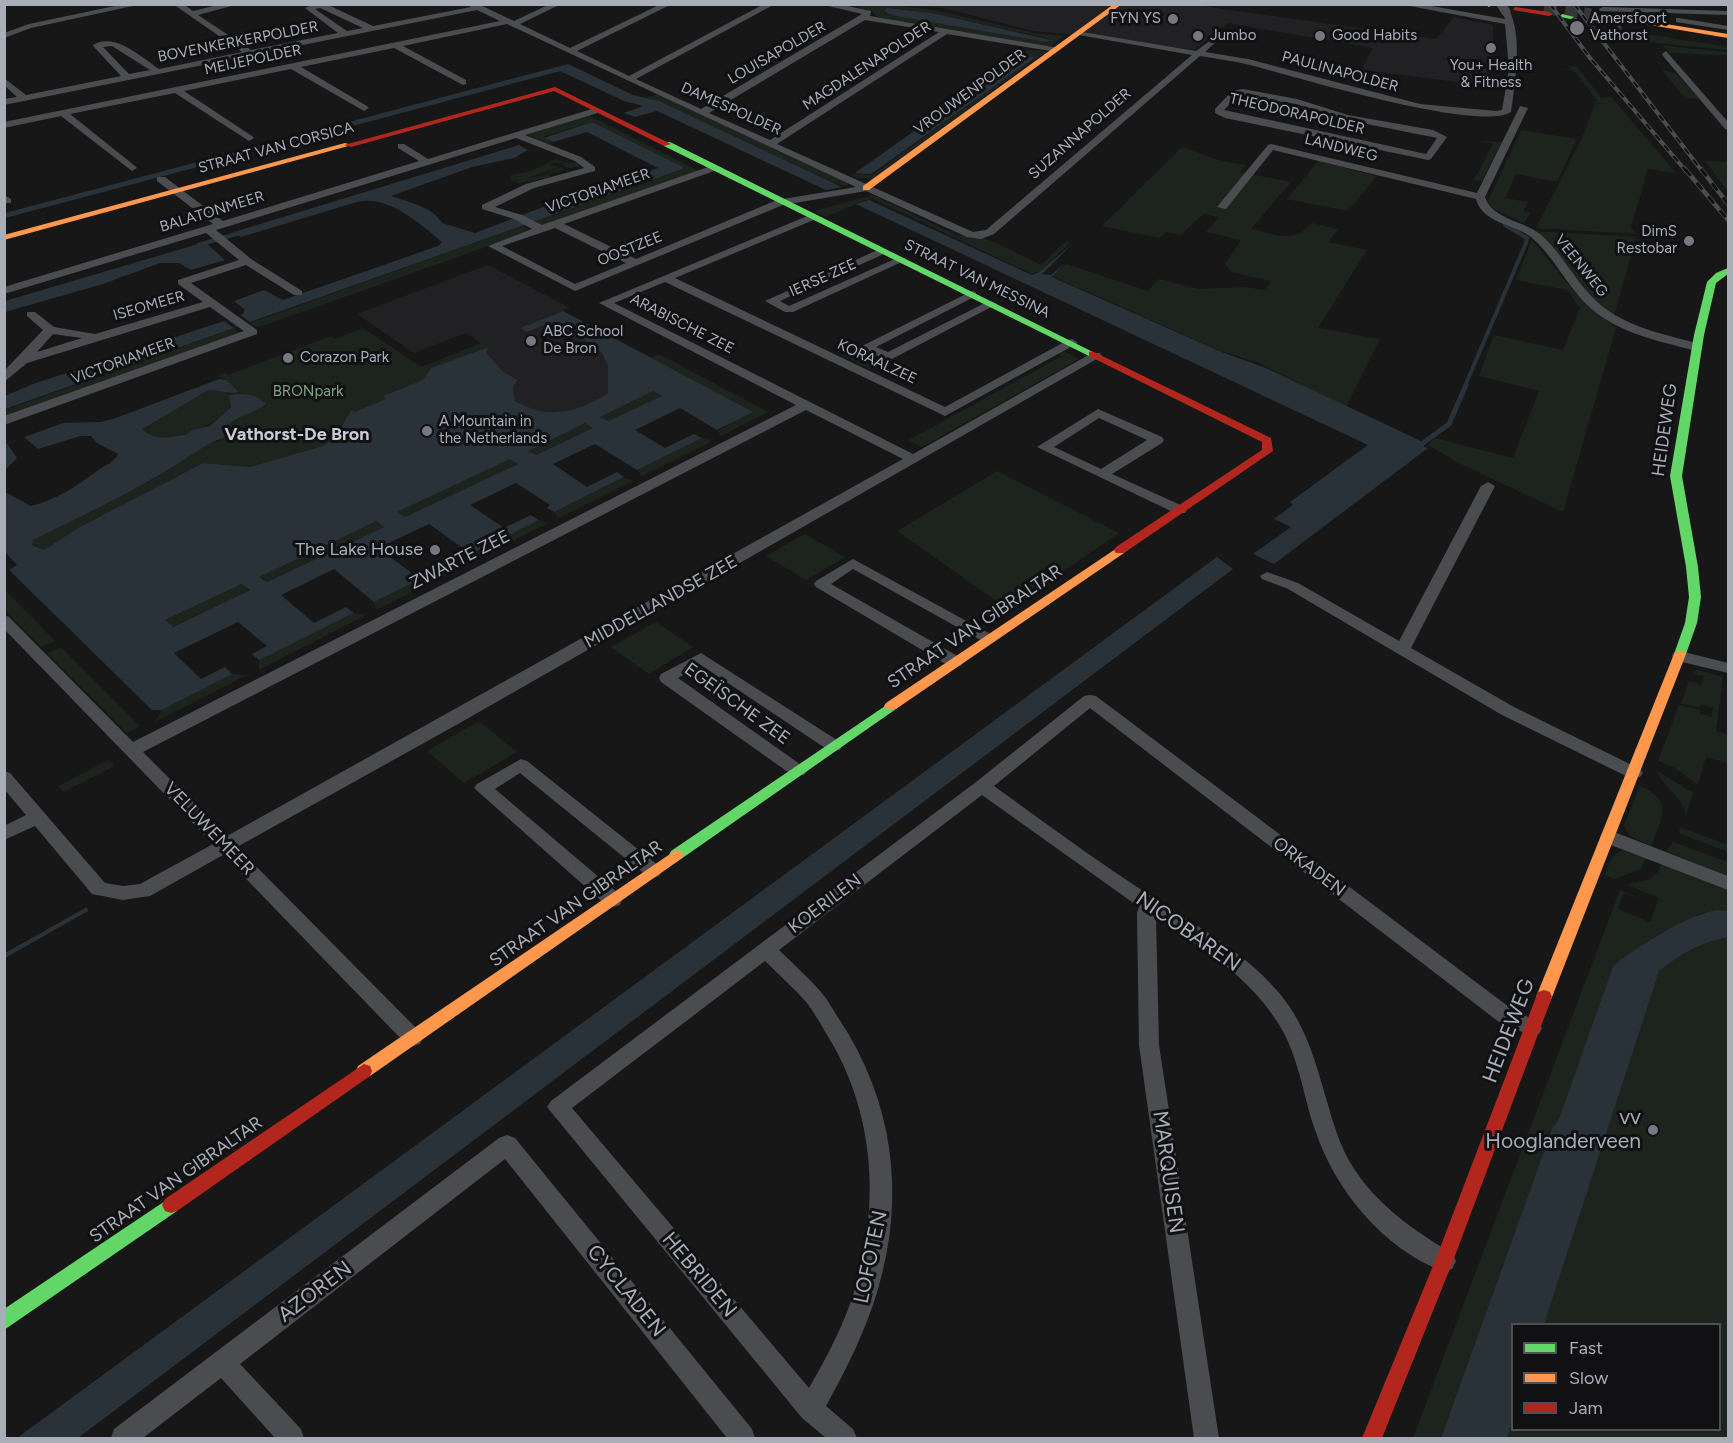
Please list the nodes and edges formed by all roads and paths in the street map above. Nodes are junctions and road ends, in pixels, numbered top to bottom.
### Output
1 (138, 4) edge
2 (177, 4) edge
3 (235, 4) edge
4 (557, 4) edge
5 (668, 4) edge
6 (771, 4) edge
7 (824, 4) edge
8 (1108, 4) edge
9 (1119, 4) edge
10 (1403, 4) edge
11 (1501, 4) edge
12 (71, 5) edge
13 (474, 6) edge
14 (1515, 9) edge
15 (1641, 11) junction
16 (1558, 13) tunnel mouth
17 (1728, 13) edge
18 (190, 14) junction
19 (84, 15) junction
20 (864, 17) junction
21 (1608, 19) junction
22 (1093, 22) junction
23 (1509, 22) junction
24 (509, 24) junction
25 (1728, 28) edge
26 (372, 29) junction
27 (946, 31) junction
28 (1079, 33) junction
29 (345, 34) junction
30 (4, 36) edge
31 (1728, 36) edge
32 (1215, 39) dead end
33 (1728, 42) edge
34 (395, 45) junction
35 (1056, 50) junction
36 (570, 51) junction
37 (249, 53) junction
38 (1198, 54) junction
39 (1666, 54) dead end
40 (293, 66) junction
41 (157, 71) junction
42 (128, 77) junction
43 (629, 79) junction
44 (4, 80) edge
45 (463, 82) dead end
46 (177, 90) junction
47 (555, 90) joint
48 (1362, 92) junction
49 (24, 98) junction
50 (4, 102) edge
51 (364, 108) dead end
52 (1523, 108) dead end
53 (1714, 110) junction
54 (596, 111) junction
55 (1728, 111) edge
56 (703, 112) junction
57 (63, 113) junction
58 (1338, 114) junction
59 (4, 125) edge
60 (1728, 127) edge
61 (516, 135) junction
62 (249, 138) dead end
63 (772, 143) junction
64 (401, 146) dead end
65 (428, 162) junction
66 (132, 168) dead end
67 (714, 168) junction
68 (161, 179) dead end
69 (866, 188) junction
70 (177, 191) junction
71 (1480, 197) junction
72 (781, 202) junction
73 (1222, 207) dead end
74 (812, 217) junction
75 (555, 224) junction
76 (538, 227) junction
77 (214, 229) junction
78 (981, 236) joint
79 (4, 238) edge
80 (493, 246) joint
81 (882, 251) junction
82 (901, 260) junction
83 (247, 261) junction
84 (636, 263) junction
85 (1728, 271) edge
86 (666, 278) junction
87 (4, 291) edge
88 (298, 292) dead end
89 (972, 294) junction
90 (211, 303) junction
91 (991, 304) junction
92 (31, 314) dead end
93 (50, 330) junction
94 (250, 330) joint
95 (95, 337) junction
96 (1072, 343) junction
97 (1697, 347) junction
98 (1096, 356) junction
99 (23, 360) junction
100 (4, 378) edge
101 (806, 405) junction
102 (4, 421) edge
103 (913, 459) junction
104 (1102, 474) junction
105 (1488, 486) dead end
106 (1174, 513) junction
107 (1267, 576) dead end
108 (4, 620) edge
109 (989, 639) junction
110 (1403, 649) junction
111 (1680, 656) junction
112 (955, 662) junction
113 (1728, 668) edge
114 (1090, 700) joint
115 (834, 746) junction
116 (132, 750) junction
117 (798, 771) junction
118 (1634, 773) junction
119 (4, 777) edge
120 (982, 786) junction
121 (39, 816) junction
122 (4, 834) edge
123 (1609, 837) junction
124 (225, 846) junction
125 (653, 871) junction
126 (1728, 883) edge
127 (613, 900) junction
128 (1149, 904) junction
129 (766, 949) junction
130 (1532, 1028) junction
131 (413, 1038) junction
132 (558, 1107) joint
133 (507, 1145) joint
134 (1444, 1261) junction
135 (4, 1321) edge
136 (224, 1362) junction
137 (811, 1409) junction
138 (123, 1438) edge
139 (292, 1438) edge
140 (743, 1438) edge
141 (844, 1438) edge
142 (1206, 1438) edge
143 (1372, 1438) edge

1 - 19 street
2 - 18 street
3 - 18 street
4 - 24 street, MEIJEPOLDER
5 - 36 street
6 - 43 street
7 - 20 street
8 - 22 street, VROUWENPOLDER
9 - 22 street, VROUWENPOLDER
10 - 23 street
11 - 14 street, bridge
12 - 19 street
13 - 24 street, DAMESPOLDER
13 - 26 street, BOVENKERKERPOLDER
14 - 16 street
14 - 23 street
15 - 17 street
15 - 21 street
15 - 25 street
18 - 37 street
19 - 30 street
20 - 27 street
20 - 56 street, LOUISAPOLDER
21 - 31 street
21 - 33 street
22 - 28 street, VROUWENPOLDER
23 - 48 street, PAULINAPOLDER
24 - 34 street, MEIJEPOLDER
24 - 36 street, DAMESPOLDER
26 - 29 street, BOVENKERKERPOLDER
26 - 29 street
27 - 35 street
27 - 63 street, MAGDALENAPOLDER
28 - 35 street, VROUWENPOLDER
28 - 38 street, PAULINAPOLDER
29 - 37 street, BOVENKERKERPOLDER
32 - 38 street, SUZANNAPOLDER
34 - 40 street, MEIJEPOLDER
34 - 45 street
35 - 69 street, VROUWENPOLDER
36 - 43 street, DAMESPOLDER
37 - 41 street, BOVENKERKERPOLDER
38 - 48 street, PAULINAPOLDER
38 - 78 street, SUZANNAPOLDER
39 - 53 street
40 - 46 street, MEIJEPOLDER
40 - 51 street
41 - 42 street, BOVENKERKERPOLDER
41 - 42 street
42 - 49 street, BOVENKERKERPOLDER
43 - 56 street, DAMESPOLDER
44 - 49 street
46 - 57 street, MEIJEPOLDER
46 - 62 street
47 - 54 street, STRAAT VAN MESSINA
47 - 70 street, STRAAT VAN CORSICA
48 - 58 street, THEODORAPOLDER
49 - 50 street, BOVENKERKERPOLDER
52 - 71 street
53 - 55 street
53 - 60 street
54 - 61 street, BALATONMEER
54 - 67 street, STRAAT VAN MESSINA
56 - 63 street, DAMESPOLDER
57 - 59 street, MEIJEPOLDER
57 - 66 street
58 - 58 street, THEODORAPOLDER
61 - 65 street, BALATONMEER
61 - 76 street
63 - 69 street, DAMESPOLDER
64 - 65 street
65 - 77 street, BALATONMEER
67 - 72 street, STRAAT VAN MESSINA
67 - 75 street, VICTORIAMEER
68 - 70 street
69 - 72 street, OOSTZEE
69 - 78 street, DAMESPOLDER
70 - 77 street
70 - 79 street, STRAAT VAN CORSICA
71 - 73 street, LANDWEG
71 - 97 street, VEENWEG
72 - 74 street, STRAAT VAN MESSINA
72 - 84 street, OOSTZEE
74 - 81 street, STRAAT VAN MESSINA
74 - 86 street, ARABISCHE ZEE
75 - 76 street, VICTORIAMEER
75 - 84 street
76 - 80 street, VICTORIAMEER
77 - 83 street
77 - 87 street, BALATONMEER
80 - 84 street, OOSTZEE
81 - 82 street, STRAAT VAN MESSINA
81 - 82 street, IERSE ZEE
82 - 89 street, STRAAT VAN MESSINA
83 - 88 street
83 - 90 street, ISEOMEER
85 - 97 street, HEIDEWEG
86 - 96 street, KORAALZEE
86 - 101 street, ARABISCHE ZEE
89 - 91 street, STRAAT VAN MESSINA
89 - 91 street
90 - 94 street, ISEOMEER
90 - 95 street, ISEOMEER
91 - 96 street, STRAAT VAN MESSINA
92 - 93 street
93 - 95 street, ISEOMEER
93 - 99 street, ISEOMEER
94 - 102 street, VICTORIAMEER
95 - 99 street, ISEOMEER
96 - 98 street, STRAAT VAN MESSINA
97 - 111 street, HEIDEWEG
98 - 103 street, MIDDELLANDSE ZEE
98 - 106 street, STRAAT VAN MESSINA
99 - 100 street, ISEOMEER
101 - 103 street, ARABISCHE ZEE
101 - 116 street, ZWARTE ZEE
103 - 124 street, MIDDELLANDSE ZEE
104 - 104 street
104 - 106 street
105 - 110 street
106 - 109 street, STRAAT VAN GIBRALTAR
107 - 110 street
108 - 116 street, VELUWEMEER
109 - 112 street, STRAAT VAN GIBRALTAR
109 - 112 street
110 - 118 street
111 - 113 street
111 - 118 street, HEIDEWEG
112 - 115 street, STRAAT VAN GIBRALTAR
114 - 120 street, KOERILEN
114 - 130 street, ORKADEN
115 - 117 street, STRAAT VAN GIBRALTAR
115 - 117 street, EGEÏSCHE ZEE
116 - 124 street, VELUWEMEER
117 - 125 street, STRAAT VAN GIBRALTAR
118 - 123 street, HEIDEWEG
119 - 121 street, MIDDELLANDSE ZEE
120 - 128 street, NICOBAREN
120 - 129 street, KOERILEN
121 - 122 street
121 - 124 street, MIDDELLANDSE ZEE
123 - 126 street
123 - 130 street, HEIDEWEG
124 - 131 street, VELUWEMEER
125 - 127 street, STRAAT VAN GIBRALTAR
125 - 127 street
127 - 131 street, STRAAT VAN GIBRALTAR
128 - 134 street, NICOBAREN
128 - 142 street, MARQUISEN
129 - 132 street, KOERILEN
129 - 137 street, LOFOTEN
130 - 134 street, HEIDEWEG
131 - 135 street, STRAAT VAN GIBRALTAR
132 - 137 street, HEBRIDEN
133 - 136 street, AZOREN
133 - 140 street, CYCLADEN
134 - 143 street, HEIDEWEG
136 - 138 street, AZOREN
136 - 139 street
137 - 141 street, HEBRIDEN

